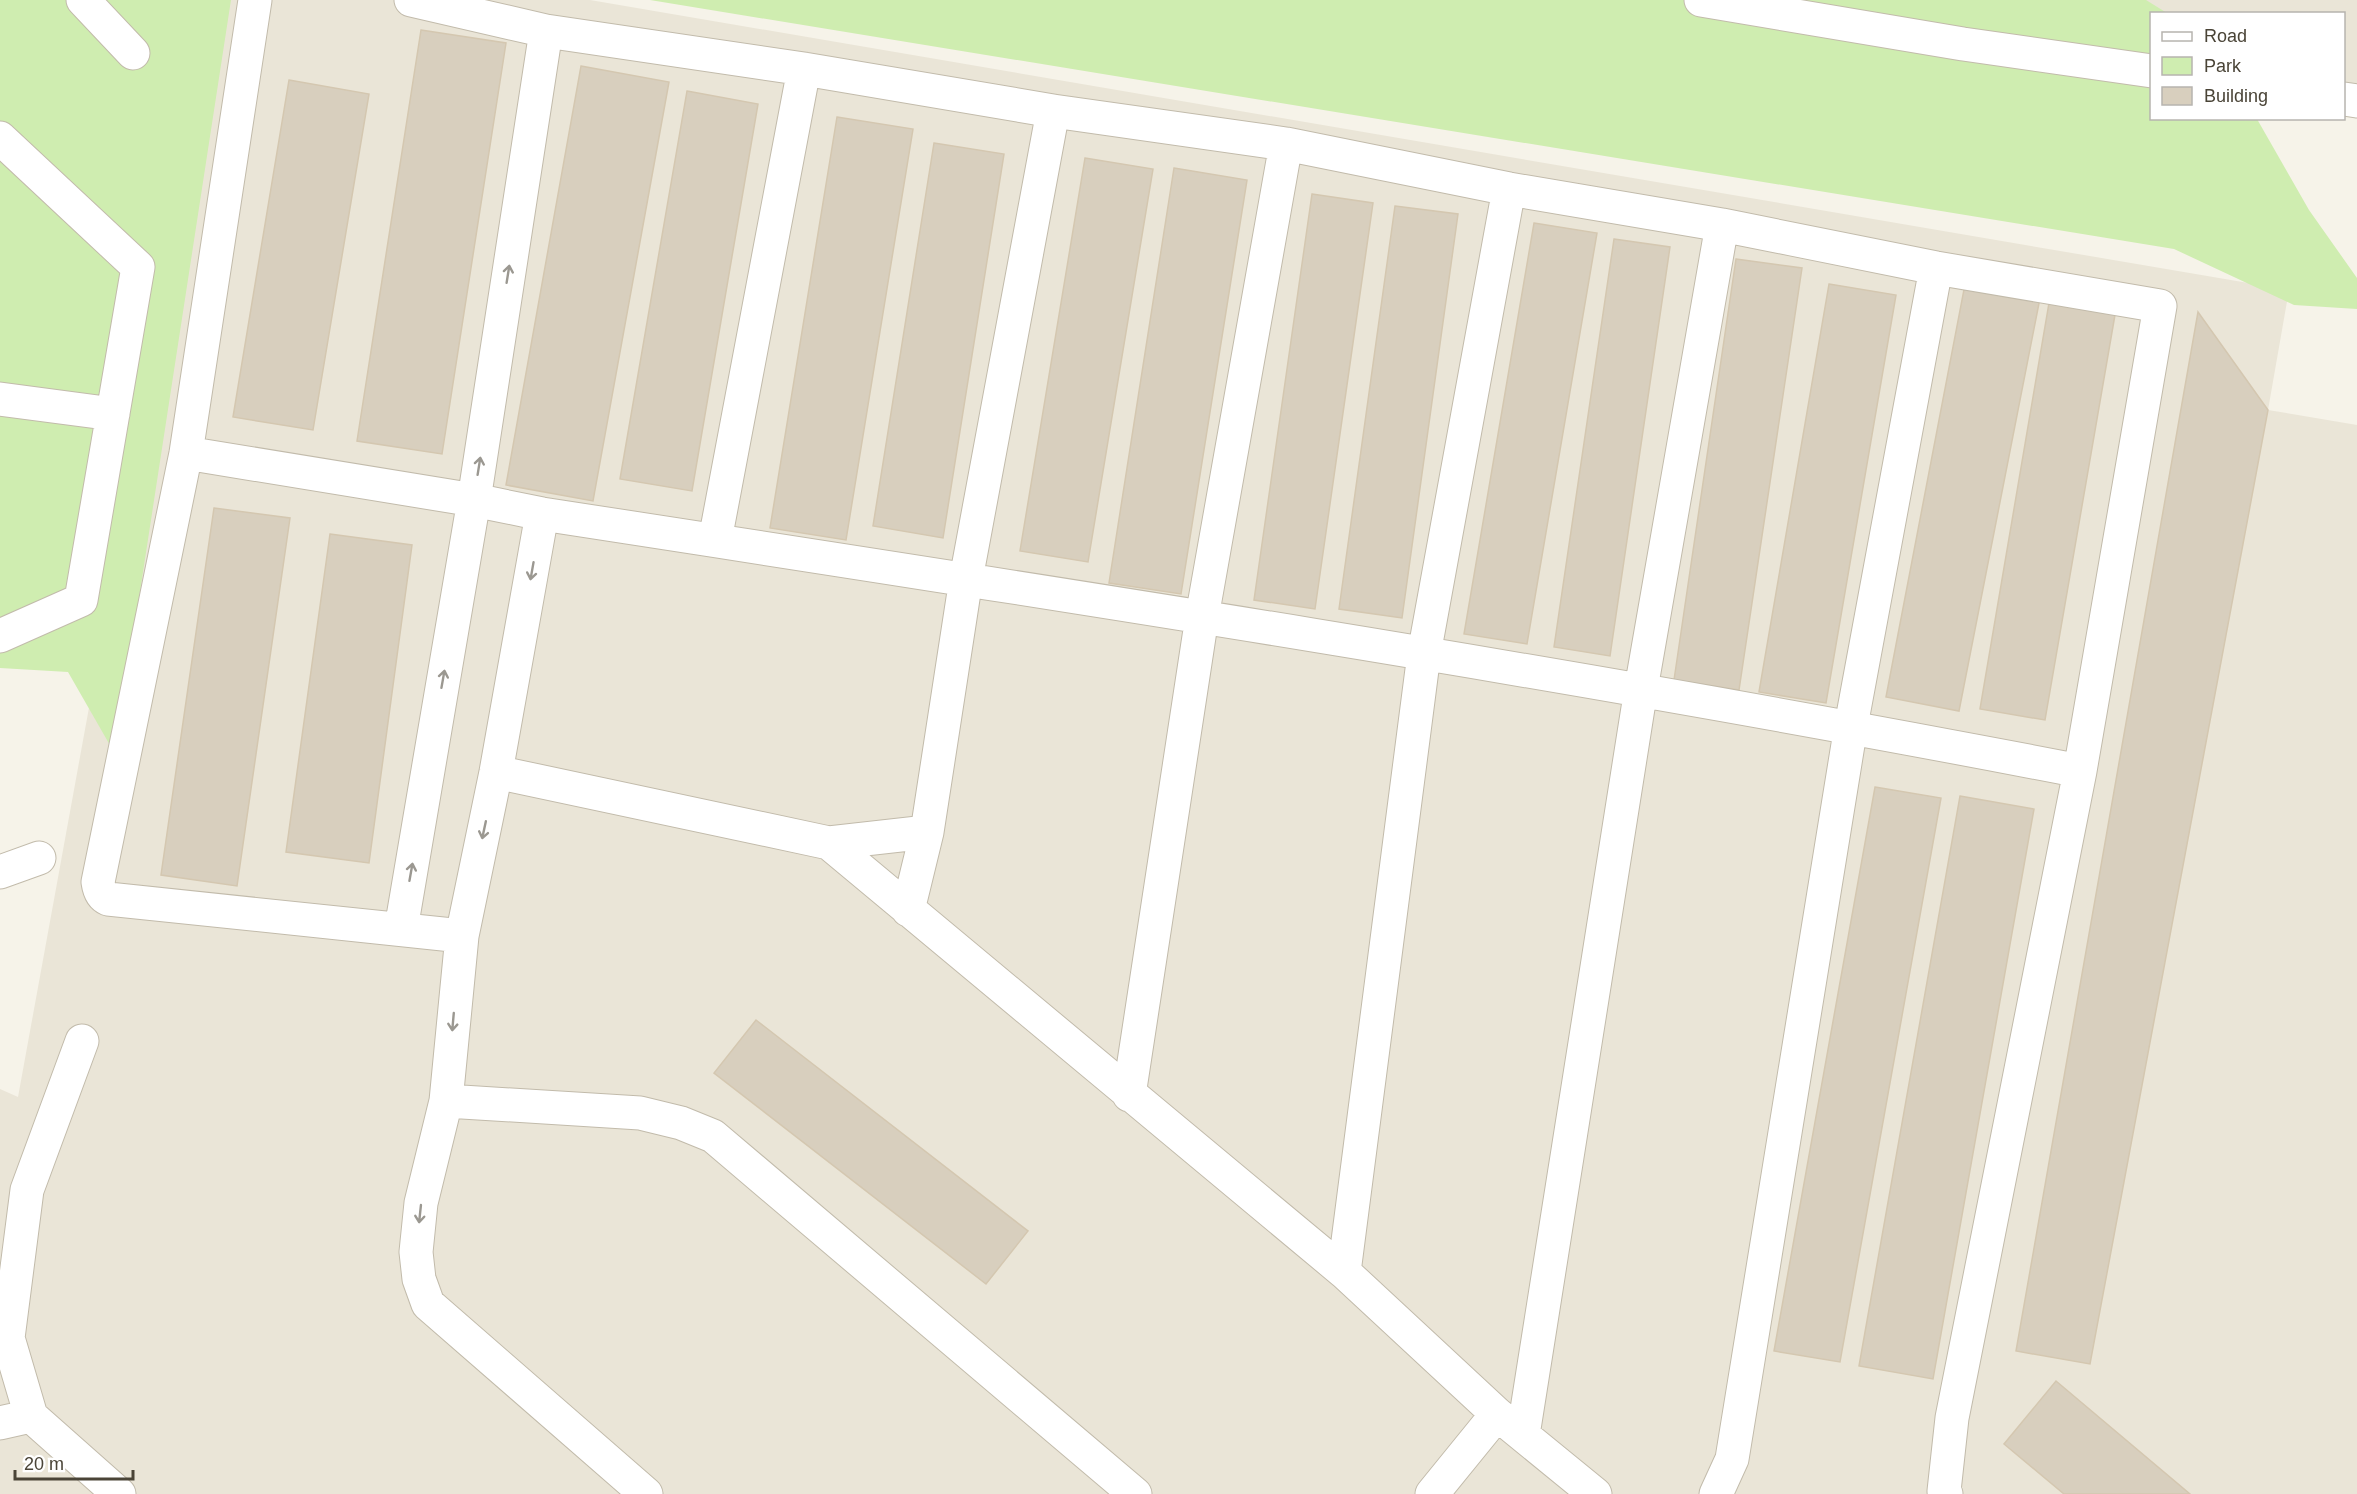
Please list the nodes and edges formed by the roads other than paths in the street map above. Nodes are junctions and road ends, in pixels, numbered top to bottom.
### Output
1 (83, 0) edge
2 (255, 0) edge
3 (411, 0) edge
4 (1701, 0) edge
5 (546, 31) junction
6 (133, 53) dead end
7 (804, 69) junction
8 (2150, 71) edge
9 (1053, 111) junction
10 (0, 138) edge
11 (1286, 144) junction
12 (1509, 189) junction
13 (1722, 225) junction
14 (1936, 268) junction
15 (0, 399) edge
16 (113, 414) junction
17 (186, 453) junction
18 (474, 500) junction
19 (542, 514) junction
20 (715, 540) junction
21 (966, 579) junction
22 (1202, 617) junction
23 (0, 636) edge
24 (1424, 654) junction
25 (1641, 689) junction
26 (1851, 726) junction
27 (2080, 771) junction
28 (496, 772) junction
29 (927, 832) junction
30 (829, 843) junction
31 (39, 858) dead end
32 (0, 872) edge
33 (908, 910) junction
34 (401, 929) junction
35 (462, 936) junction
36 (82, 1041) dead end
37 (1129, 1095) junction
38 (446, 1101) junction
39 (1344, 1272) junction
40 (4, 1337) edge
41 (1497, 1414) junction
42 (15, 1419) edge
43 (1523, 1435) junction
44 (119, 1494) edge
45 (646, 1494) edge
46 (1135, 1494) edge
47 (1432, 1494) edge
48 (1595, 1494) edge
49 (1716, 1494) edge
50 (1947, 1494) edge

1 - 6 street
2 - 17 street
3 - 5 street
4 - 8 street
5 - 7 street
18 -> 5 street
7 - 9 street
7 - 20 street
9 - 11 street
9 - 21 street
10 - 16 street
11 - 12 street
11 - 22 street
12 - 13 street
12 - 24 street
13 - 14 street
13 - 25 street
14 - 26 street
14 - 27 street
15 - 16 street
16 - 23 street
17 - 18 street
17 - 34 street
18 - 19 street
34 -> 18 street
19 - 20 street
19 -> 28 street
20 - 21 street
21 - 22 street
21 - 29 street
22 - 24 street
22 - 37 street
24 - 25 street
24 - 39 street
25 - 26 street
25 - 43 street
26 - 27 street
26 - 49 street
27 - 50 street
28 - 30 street
28 -> 35 street
29 - 30 street
29 - 33 street
30 - 33 street
31 - 32 street
33 - 37 street
34 - 35 street
35 -> 38 street
36 - 40 street
37 - 39 street
38 -> 45 street
38 - 46 street
39 - 41 street
40 - 42 street
41 - 43 street
41 - 47 street
42 - 44 street
43 - 48 street

